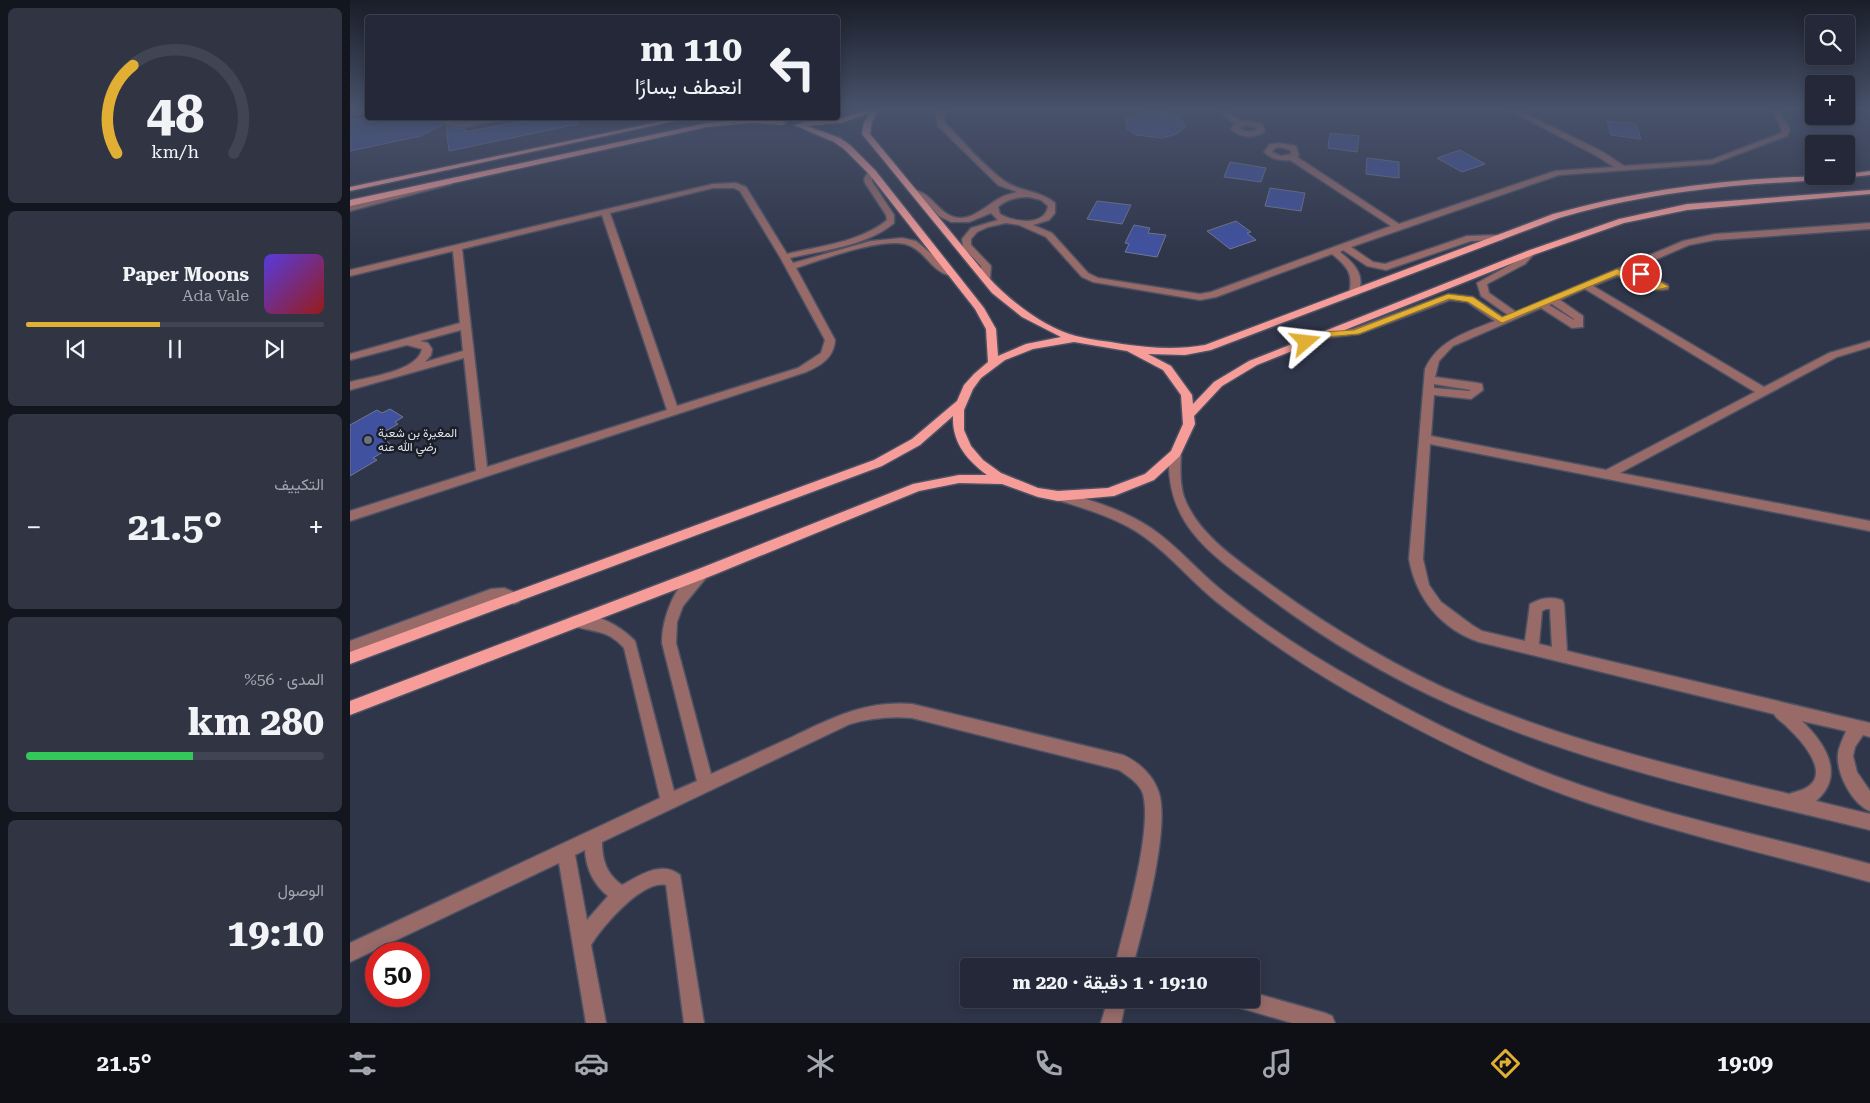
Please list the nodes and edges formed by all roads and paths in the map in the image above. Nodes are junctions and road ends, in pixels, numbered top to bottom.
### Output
1 (504, 156) edge
2 (567, 156) edge
3 (856, 156) edge
4 (884, 156) edge
5 (973, 156) edge
6 (1605, 156) edge
7 (1730, 156) edge
8 (1291, 157) dead end
9 (1622, 168) junction
10 (872, 172) junction
11 (1870, 173) edge
12 (1855, 175) edge
13 (1805, 179) edge
14 (456, 180) junction
15 (1001, 183) junction
16 (350, 188) edge
17 (914, 192) junction
18 (1870, 192) edge
19 (1030, 194) junction
20 (1002, 200) junction
21 (350, 203) edge
22 (350, 208) edge
23 (994, 208) junction
24 (605, 212) junction
25 (1046, 217) junction
26 (1004, 221) junction
27 (1022, 224) junction
28 (1870, 226) edge
29 (1398, 227) junction
30 (1049, 235) junction
31 (1499, 238) junction
32 (457, 247) junction
33 (1344, 247) junction
34 (1333, 251) junction
35 (1530, 253) junction
36 (785, 256) junction
37 (790, 267) junction
38 (1628, 267) junction
39 (948, 272) junction
40 (1617, 272) junction
41 (350, 273) edge
42 (985, 280) junction
43 (1586, 285) junction
44 (1354, 293) junction
45 (1552, 299) junction
46 (1541, 304) junction
47 (1508, 318) junction
48 (466, 326) junction
49 (1324, 335) junction
50 (1074, 339) junction
51 (406, 342) junction
52 (1870, 344) edge
53 (1138, 350) junction
54 (468, 353) junction
55 (350, 357) edge
56 (993, 363) junction
57 (411, 369) junction
58 (350, 386) edge
59 (1762, 391) junction
60 (960, 404) junction
61 (673, 411) junction
62 (1191, 413) junction
63 (1425, 439) junction
64 (1175, 456) junction
65 (482, 473) junction
66 (1608, 474) junction
67 (1000, 480) junction
68 (1059, 496) junction
69 (350, 516) edge
70 (1870, 526) edge
71 (706, 572) junction
72 (514, 598) junction
73 (576, 621) junction
74 (350, 647) edge
75 (1532, 649) junction
76 (1560, 656) junction
77 (350, 658) edge
78 (350, 708) edge
79 (1775, 708) junction
80 (1865, 729) edge
81 (706, 784) junction
82 (668, 802) junction
83 (1789, 802) junction
84 (1870, 803) edge
85 (1870, 822) edge
86 (594, 838) junction
87 (566, 850) junction
88 (1870, 873) edge
89 (622, 896) junction
90 (582, 943) junction
91 (350, 953) edge
92 (1128, 958) edge
93 (1260, 1004) edge
94 (1115, 1008) edge
95 (596, 1023) edge
96 (694, 1023) edge
97 (1111, 1023) edge
98 (1325, 1023) edge

1 - 16 main road
2 - 14 main road
3 - 10 main road
4 - 17 main road
5 - 15 street
6 - 9 street
7 - 9 street
8 - 29 street
9 - 29 street
10 - 36 street
10 - 39 main road
11 - 12 main road
13 - 31 main road
14 - 21 main road
14 - 22 street
15 - 19 street
15 - 20 street
17 - 23 street
17 - 42 main road
18 - 35 main road
19 - 20 street
19 - 25 street
20 - 23 street
23 - 26 street
24 - 32 street
24 - 36 street
24 - 61 street
25 - 27 street
25 - 30 street
26 - 27 street
26 - 42 street
27 - 30 street
28 - 38 street
29 - 33 street
30 - 34 street
31 - 33 street
31 - 44 main road
32 - 41 street
32 - 48 street
33 - 34 street
34 - 44 street
35 - 47 street
35 - 49 main road
36 - 37 street
37 - 39 street
37 - 61 street
38 - 40 street
38 - 40 street
39 - 56 main road
40 - 43 street
42 - 50 main road
43 - 45 street
43 - 59 street
44 - 53 main road
45 - 46 street
45 - 46 street
46 - 47 street
47 - 49 street
47 - 63 street
48 - 51 street
48 - 54 street
49 - 62 main road
50 - 53 main road
50 - 56 main road
51 - 55 street
51 - 57 street
52 - 59 street
53 - 62 main road
54 - 57 street
54 - 65 street
56 - 60 main road
57 - 58 street
59 - 66 street
60 - 67 main road
60 - 72 main road
61 - 65 street
62 - 64 main road
63 - 66 street
63 - 75 street
64 - 68 main road
64 - 83 street
65 - 69 street
66 - 70 street
67 - 68 main road
67 - 71 main road
68 - 88 street
71 - 73 main road
71 - 81 street
72 - 74 street
72 - 77 main road
73 - 78 main road
73 - 82 street
75 - 76 street
75 - 76 street
76 - 79 street
79 - 80 street
79 - 83 street
80 - 84 street
81 - 82 street
81 - 92 street
82 - 86 street
83 - 85 street
86 - 87 street
86 - 89 street
87 - 90 street
87 - 91 street
89 - 90 street
89 - 96 street
90 - 95 street
93 - 98 street
94 - 97 street

